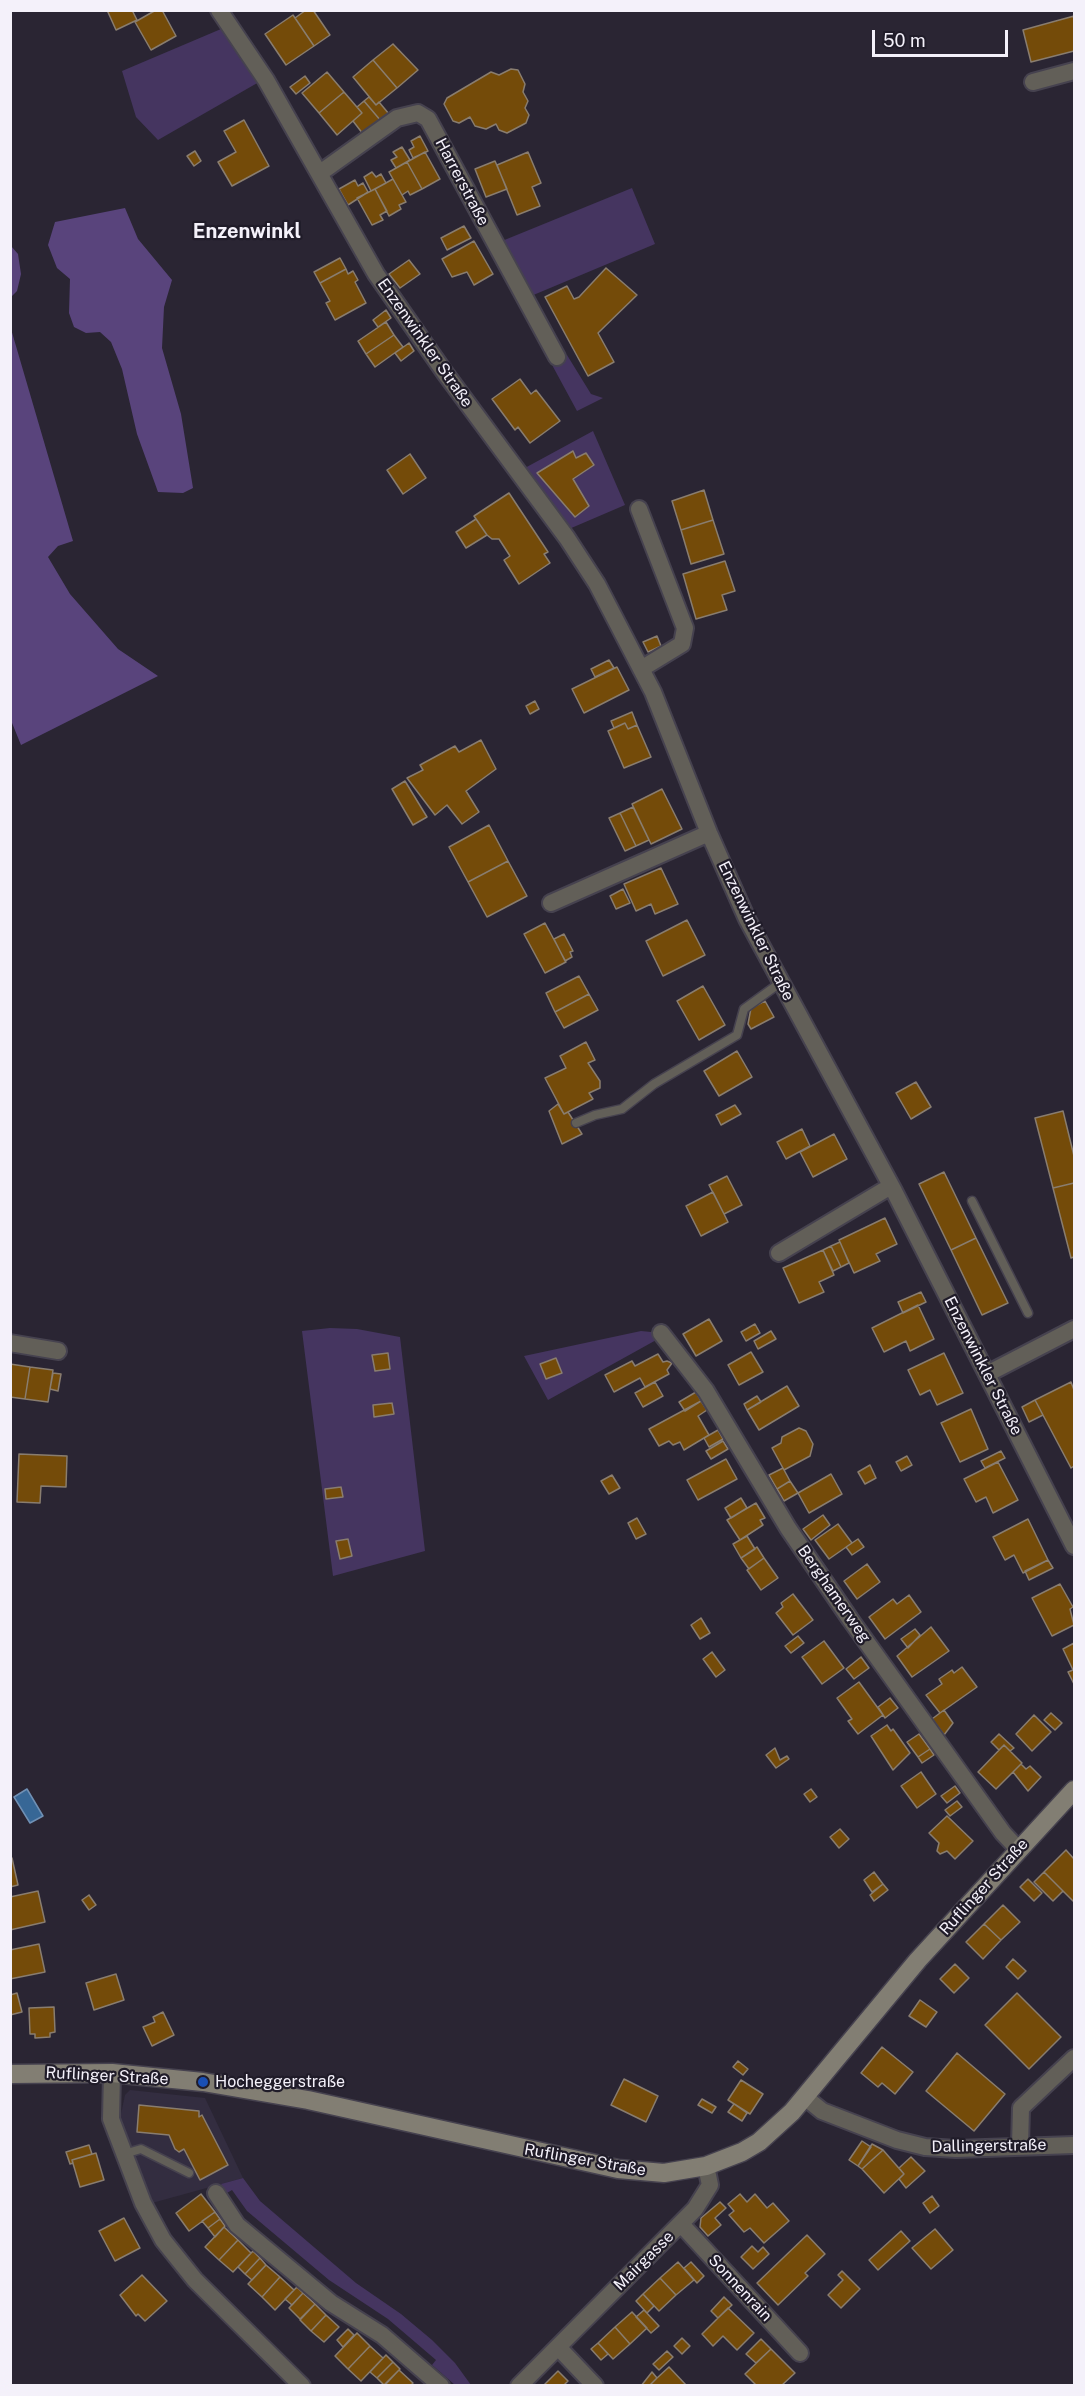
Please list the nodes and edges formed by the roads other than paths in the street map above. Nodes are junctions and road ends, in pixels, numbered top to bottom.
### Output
1 (219, 10) edge
2 (1074, 71) edge
3 (1033, 82) dead end
4 (320, 173) junction
5 (557, 357) dead end
6 (639, 509) dead end
7 (641, 669) junction
8 (709, 833) junction
9 (551, 903) dead end
10 (780, 983) junction
11 (576, 1123) dead end
12 (891, 1186) junction
13 (972, 1200) dead end
14 (779, 1253) dead end
15 (1028, 1313) dead end
16 (1074, 1329) edge
17 (661, 1333) dead end
18 (10, 1343) edge
19 (58, 1351) dead end
20 (987, 1374) junction
21 (1074, 1546) edge
22 (1074, 1790) edge
23 (1018, 1849) junction
24 (1074, 2058) edge
25 (112, 2073) junction
26 (10, 2074) edge
27 (806, 2098) junction
28 (1074, 2145) edge
29 (1020, 2146) junction
30 (124, 2154) junction
31 (706, 2166) junction
32 (189, 2173) dead end
33 (216, 2193) dead end
34 (681, 2224) junction
35 (558, 2348) junction
36 (800, 2353) dead end
37 (302, 2385) edge
38 (441, 2385) edge
39 (519, 2385) edge
40 (595, 2385) edge

1 - 4 street, Enzenwinkler Straße
2 - 3 street
4 - 5 street, Harrerstraße
4 - 7 street, Enzenwinkler Straße
6 - 7 street
7 - 8 street, Enzenwinkler Straße
8 - 9 street
8 - 10 street, Enzenwinkler Straße
10 - 11 lane
10 - 12 street, Enzenwinkler Straße
12 - 14 street
12 - 20 street, Enzenwinkler Straße
13 - 15 lane
16 - 20 street
17 - 23 street, Berghamerweg
18 - 19 street
20 - 21 street, Enzenwinkler Straße
22 - 23 street, Ruflinger Straße
23 - 27 street, Ruflinger Straße
24 - 29 street
25 - 26 street, Ruflinger Straße
25 - 30 street
25 - 31 street, Ruflinger Straße
27 - 29 street, Dallingerstraße
27 - 31 street, Ruflinger Straße
28 - 29 street, Dallingerstraße
30 - 32 lane
30 - 37 street
31 - 34 street, Mairgasse
33 - 38 street
34 - 35 street, Mairgasse
34 - 36 street, Sonnenrain
35 - 39 street, Mairgasse
35 - 40 street

